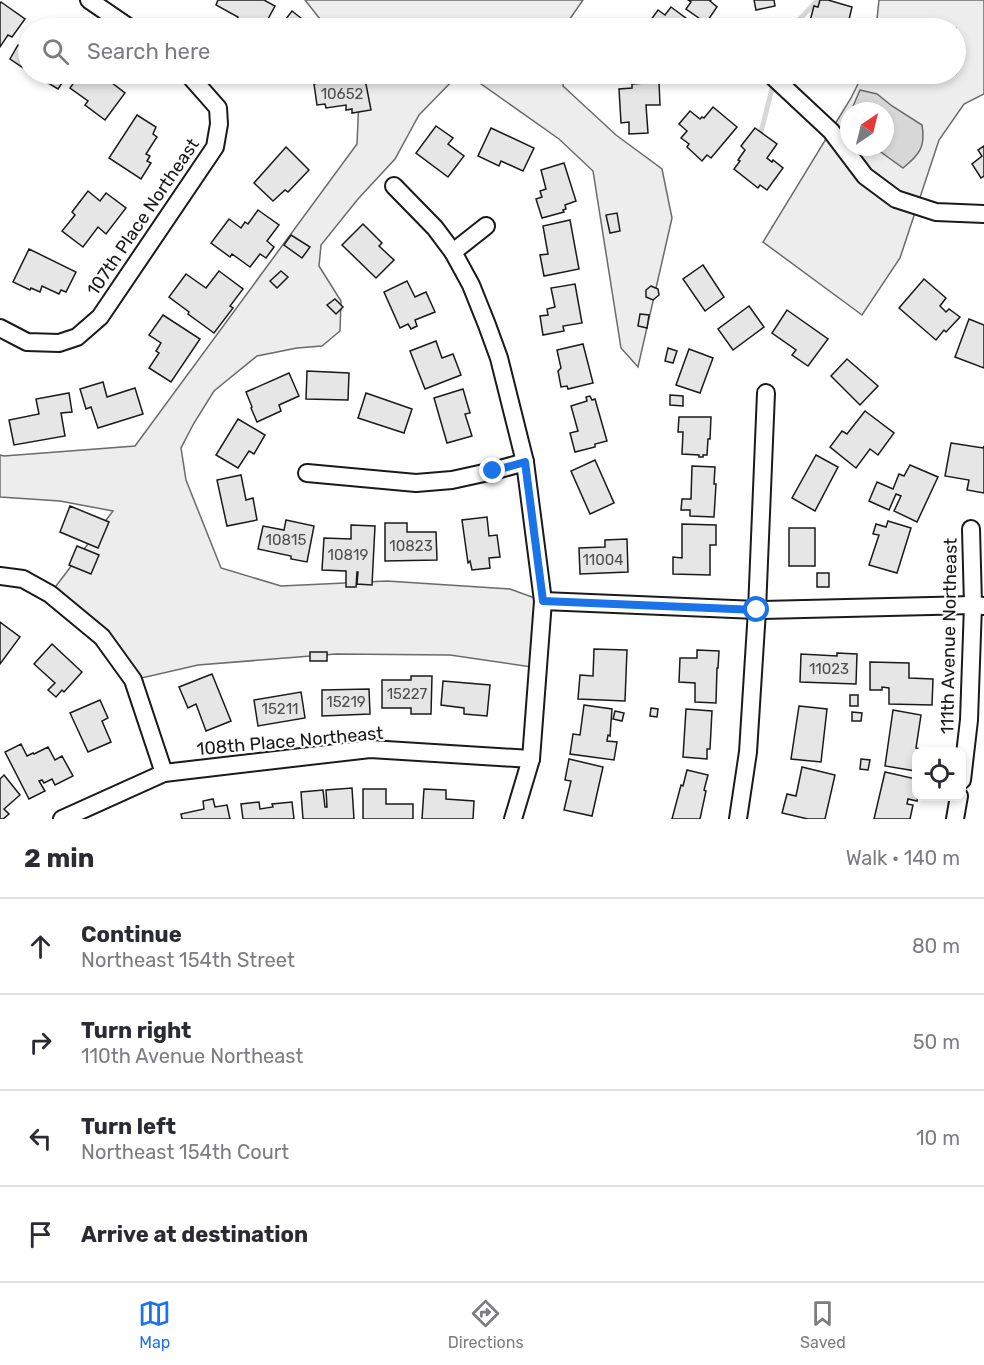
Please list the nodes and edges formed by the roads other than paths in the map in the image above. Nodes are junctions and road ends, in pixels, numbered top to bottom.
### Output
1 (89, 0) edge
2 (115, 18) edge
3 (197, 84) edge
4 (781, 84) edge
5 (394, 186) dead end
6 (984, 214) edge
7 (486, 226) dead end
8 (453, 252) junction
9 (0, 327) edge
10 (766, 393) dead end
11 (525, 462) junction
12 (307, 473) dead end
13 (971, 529) dead end
14 (0, 576) edge
15 (543, 601) junction
16 (979, 605) edge
17 (757, 610) junction
18 (966, 747) edge
19 (531, 759) junction
20 (165, 773) junction
21 (958, 801) edge
22 (62, 819) edge
23 (513, 819) edge
24 (738, 819) edge
25 (955, 819) edge

1 - 2 street
3 - 9 street, 107th Place Northeast
4 - 6 street
5 - 8 street
7 - 8 street
8 - 11 street
10 - 17 street
11 - 12 street
11 - 15 street
13 - 16 street, 111th Avenue Northeast
14 - 20 street
15 - 17 street
15 - 19 street
16 - 17 street
16 - 18 street, 111th Avenue Northeast
17 - 24 street
19 - 20 street, 108th Place Northeast
19 - 23 street
20 - 22 street, 108th Place Northeast
21 - 25 street

